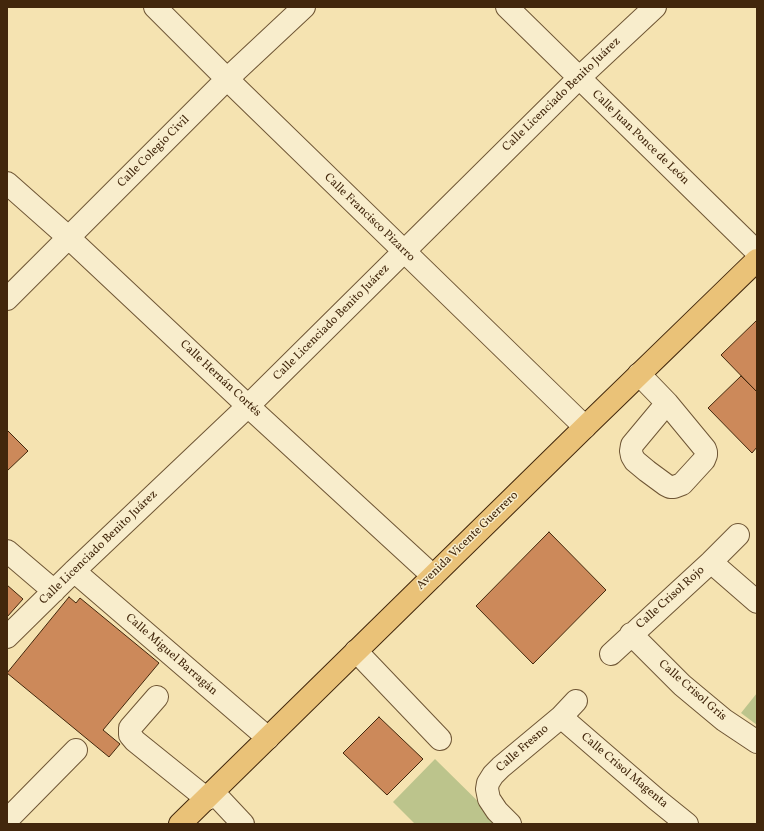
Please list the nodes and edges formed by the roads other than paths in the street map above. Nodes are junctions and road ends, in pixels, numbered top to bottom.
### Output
1 (155, 7) edge
2 (304, 7) edge
3 (506, 7) edge
4 (655, 7) edge
5 (579, 78) junction
6 (227, 79) junction
7 (7, 182) edge
8 (68, 238) junction
9 (404, 252) junction
10 (757, 252) edge
11 (757, 260) edge
12 (7, 298) edge
13 (639, 374) junction
14 (667, 403) dead end
15 (248, 406) junction
16 (585, 427) junction
17 (738, 535) dead end
18 (7, 551) edge
19 (711, 562) junction
20 (74, 571) junction
21 (432, 576) junction
22 (54, 591) junction
23 (757, 602) edge
24 (631, 634) junction
25 (7, 637) edge
26 (356, 651) junction
27 (611, 654) dead end
28 (157, 697) dead end
29 (576, 701) dead end
30 (561, 717) junction
31 (268, 738) junction
32 (440, 739) dead end
33 (757, 742) edge
34 (76, 750) dead end
35 (210, 795) junction
36 (7, 820) edge
37 (180, 824) edge
38 (243, 824) edge
39 (510, 824) edge
40 (687, 824) edge

1 - 6 street, Calle Francisco Pizarro
2 - 6 street, Calle Colegio Civil
3 - 5 street, Calle Juan Ponce de León
4 - 5 street, Calle Licenciado Benito Juárez
5 - 9 street, Calle Licenciado Benito Juárez
5 - 10 street, Calle Juan Ponce de León
6 - 8 street, Calle Colegio Civil
6 - 9 street, Calle Francisco Pizarro
7 - 8 street, Calle Hernán Cortés
8 - 12 street, Calle Colegio Civil
8 - 15 street, Calle Hernán Cortés
9 - 15 street, Calle Licenciado Benito Juárez
9 - 16 street, Calle Francisco Pizarro
11 - 13 main road, Avenida Vicente Guerrero
13 - 14 street
13 - 16 main road, Avenida Vicente Guerrero
15 - 20 street, Calle Licenciado Benito Juárez
15 - 21 street, Calle Hernán Cortés
16 - 21 main road, Avenida Vicente Guerrero
17 - 19 street, Calle Crisol Rojo
18 - 22 street
19 - 23 street
19 - 24 street, Calle Crisol Rojo
20 - 22 street, Calle Licenciado Benito Juárez
20 - 31 street, Calle Miguel Barragán
21 - 26 main road, Avenida Vicente Guerrero
22 - 25 street, Calle Licenciado Benito Juárez
24 - 27 street, Calle Crisol Rojo
24 - 33 street, Calle Crisol Gris
26 - 31 main road, Avenida Vicente Guerrero
26 - 32 street
28 - 35 street
29 - 30 street, Calle Fresno
30 - 39 street, Calle Fresno
30 - 40 street, Calle Crisol Magenta
31 - 35 main road, Avenida Vicente Guerrero
34 - 36 street
35 - 37 main road, Avenida Vicente Guerrero
35 - 38 street

